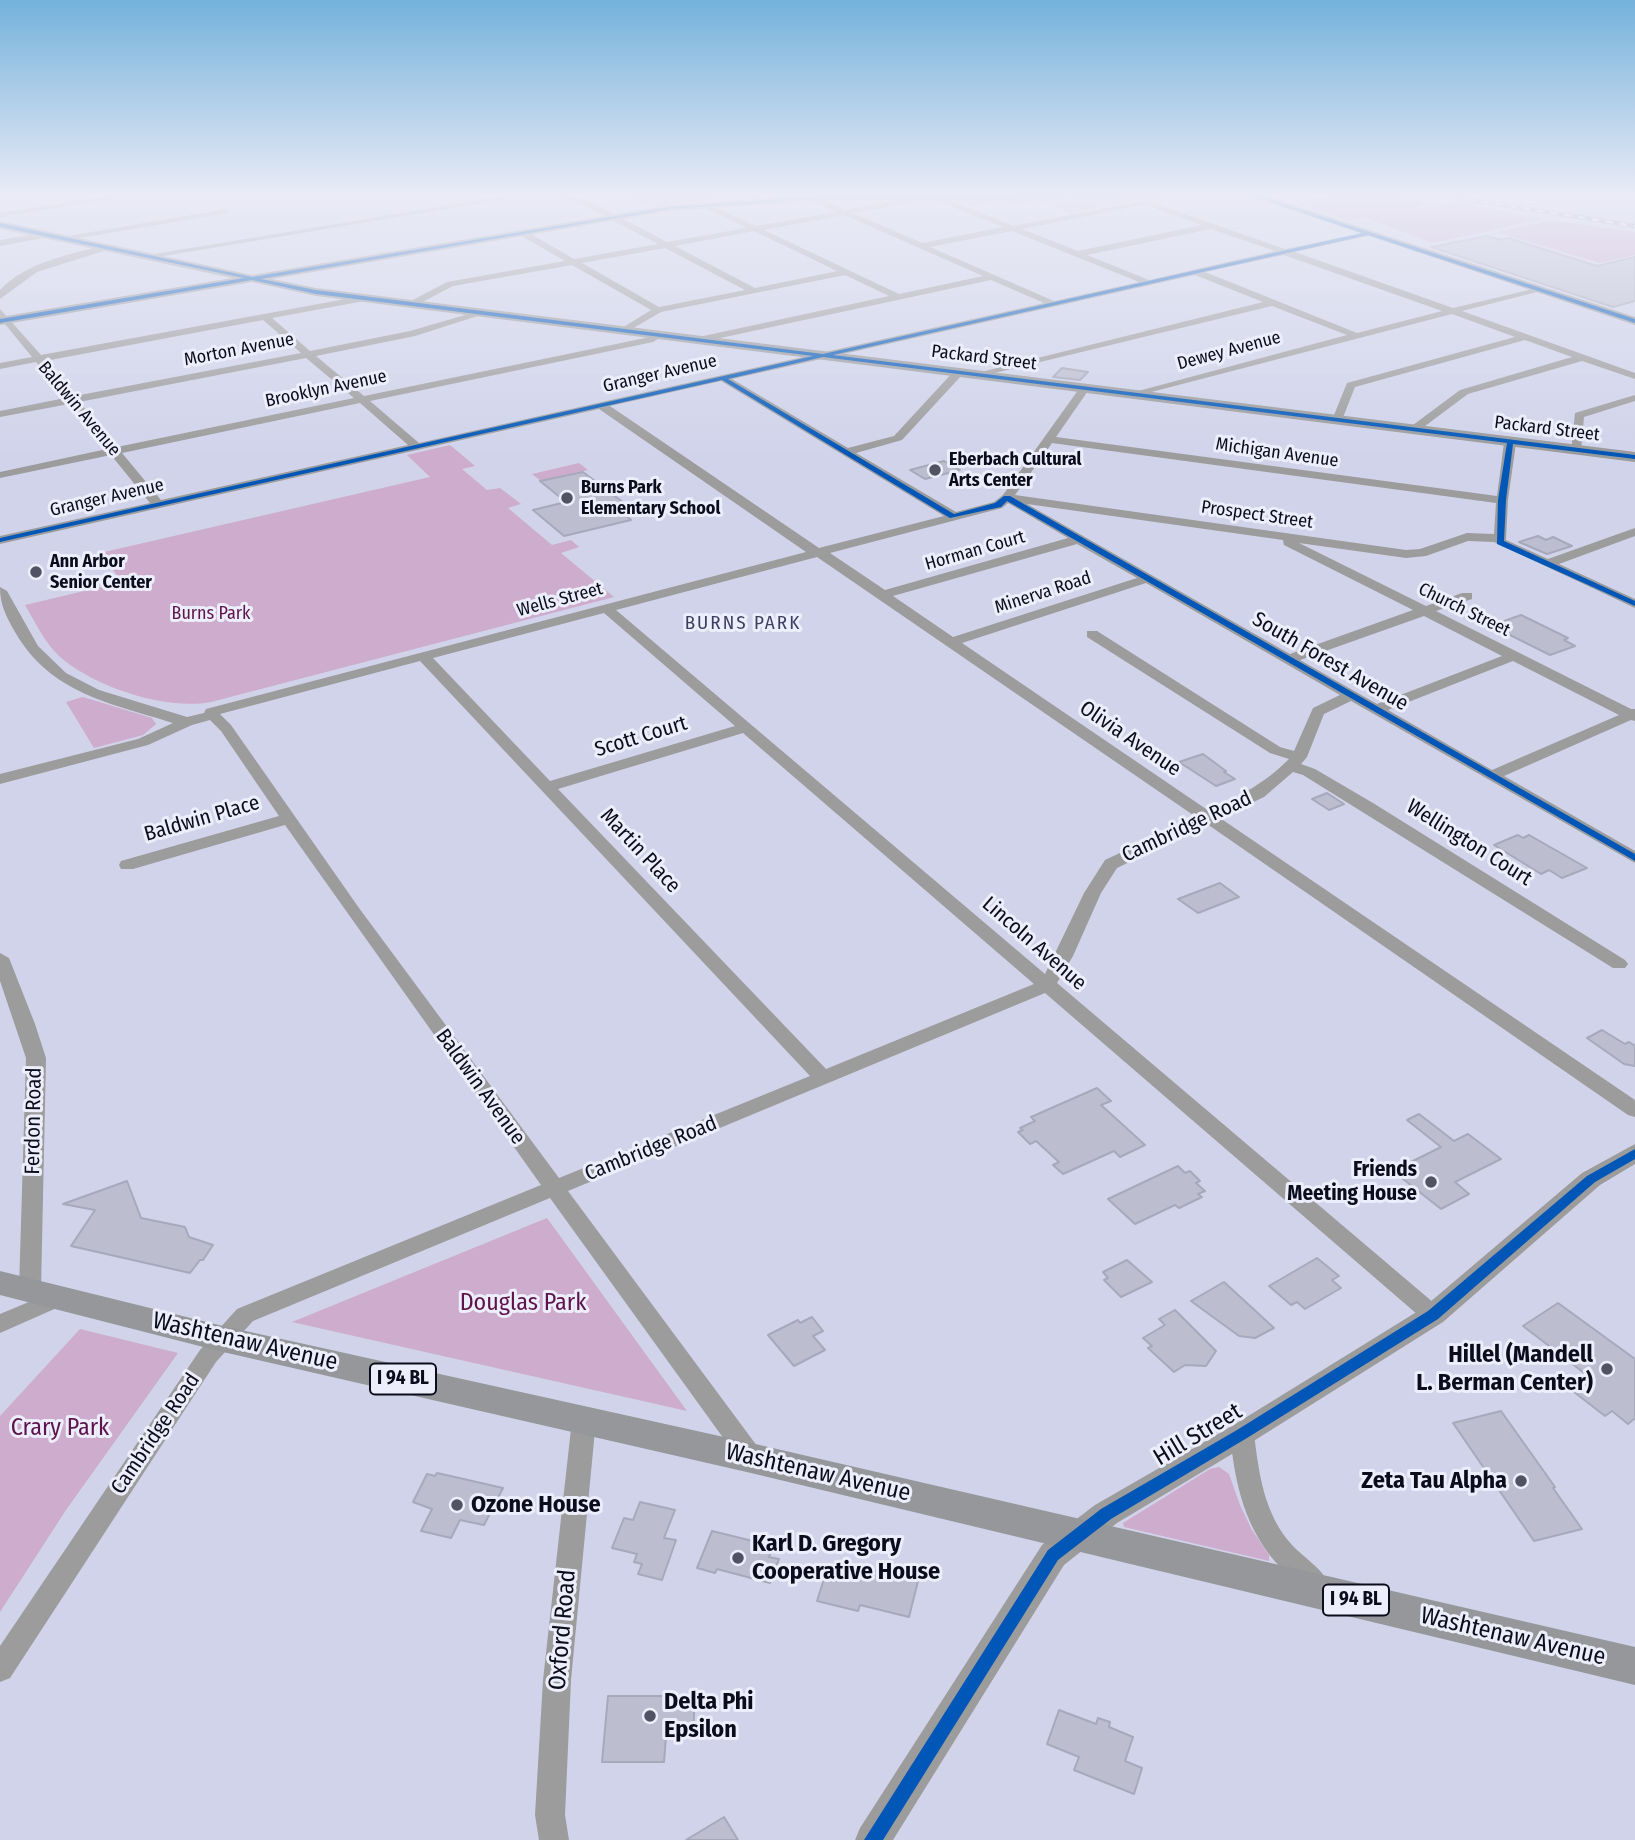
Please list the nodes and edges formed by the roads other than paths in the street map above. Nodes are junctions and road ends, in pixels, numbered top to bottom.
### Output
1 (235, 281) edge
2 (259, 281) edge
3 (467, 281) edge
4 (606, 281) edge
5 (736, 281) edge
6 (804, 281) edge
7 (864, 281) edge
8 (973, 281) edge
9 (1000, 281) edge
10 (1147, 281) edge
11 (1155, 281) edge
12 (1219, 281) edge
13 (1367, 281) edge
14 (1513, 281) edge
15 (1150, 282) junction
16 (5, 285) edge
17 (1538, 289) junction
18 (755, 291) junction
19 (0, 296) edge
20 (898, 297) junction
21 (367, 298) junction
22 (1275, 302) junction
23 (412, 304) junction
24 (1054, 304) junction
25 (658, 310) junction
26 (1453, 311) junction
27 (482, 313) junction
28 (265, 317) junction
29 (2, 318) edge
30 (1635, 321) edge
31 (625, 330) junction
32 (659, 335) junction
33 (1357, 335) junction
34 (1525, 337) junction
35 (697, 340) junction
36 (308, 354) junction
37 (821, 355) junction
38 (1583, 357) junction
39 (37, 359) junction
40 (0, 366) edge
41 (966, 374) junction
42 (1635, 376) edge
43 (723, 378) junction
44 (1085, 388) junction
45 (1132, 394) junction
46 (1635, 398) edge
47 (72, 400) junction
48 (361, 400) junction
49 (601, 405) junction
50 (0, 414) edge
51 (1338, 420) junction
52 (1413, 430) junction
53 (1047, 439) junction
54 (1510, 443) junction
55 (416, 447) junction
56 (1575, 450) junction
57 (114, 452) junction
58 (847, 452) junction
59 (1635, 457) edge
60 (0, 475) edge
61 (1007, 498) junction
62 (1502, 500) junction
63 (158, 505) junction
64 (953, 516) junction
65 (1635, 532) edge
66 (1276, 536) junction
67 (1499, 538) junction
68 (0, 540) edge
69 (1076, 540) junction
70 (818, 553) junction
71 (1547, 564) junction
72 (1146, 579) junction
73 (0, 591) edge
74 (883, 595) junction
75 (1467, 596) dead end
76 (1635, 604) edge
77 (606, 608) junction
78 (1422, 611) junction
79 (1092, 634) dead end
80 (951, 642) junction
81 (423, 656) junction
82 (1514, 656) junction
83 (1287, 660) junction
84 (1350, 696) junction
85 (1374, 710) junction
86 (213, 715) junction
87 (1633, 715) edge
88 (187, 722) junction
89 (747, 727) junction
90 (1296, 761) junction
91 (1491, 776) junction
92 (0, 779) edge
93 (547, 787) junction
94 (290, 818) junction
95 (1209, 818) junction
96 (1635, 858) edge
97 (127, 865) dead end
98 (0, 958) edge
99 (1619, 964) dead end
100 (1046, 986) junction
101 (823, 1078) junction
102 (1635, 1110) edge
103 (1635, 1153) edge
104 (554, 1190) junction
105 (22, 1290) edge
106 (1433, 1315) junction
107 (0, 1324) edge
108 (223, 1339) junction
109 (584, 1420) junction
110 (1242, 1434) junction
111 (751, 1458) junction
112 (1077, 1535) junction
113 (1331, 1594) junction
114 (1635, 1666) edge
115 (0, 1669) edge
116 (554, 1840) edge
117 (873, 1840) edge

1 - 29 main road
2 - 21 main road, Packard Street
3 - 23 street
4 - 25 street
5 - 18 street
6 - 18 street
7 - 20 street
8 - 20 street
9 - 24 street
10 - 15 street
11 - 15 street, Granger Avenue
12 - 22 street
13 - 26 street
14 - 17 main road
15 - 24 street, Granger Avenue
16 - 19 street
17 - 26 street, Dewey Avenue
17 - 30 main road
18 - 25 street
20 - 35 street
21 - 23 main road, Packard Street
21 - 28 street
22 - 33 street
22 - 41 street
23 - 27 main road, Packard Street
24 - 37 street, Granger Avenue
25 - 31 street
26 - 33 street, Dewey Avenue
26 - 34 street
27 - 31 main road, Packard Street
27 - 36 street, Morton Avenue
28 - 36 street
28 - 39 street
29 - 39 street, Baldwin Avenue
31 - 32 main road, Packard Street
32 - 35 main road, Packard Street
32 - 48 street, Brooklyn Avenue
33 - 45 street, Dewey Avenue
34 - 38 street
34 - 51 street
35 - 37 main road, Packard Street
36 - 47 street, Morton Avenue
36 - 48 street
37 - 41 main road, Packard Street
37 - 43 street, Granger Avenue
38 - 42 street
38 - 52 street
39 - 40 street
39 - 47 street, Baldwin Avenue
41 - 44 main road, Packard Street
41 - 58 street
43 - 49 street, Granger Avenue
43 - 58 street
44 - 45 main road, Packard Street
44 - 53 street
45 - 51 main road, Packard Street
46 - 56 street
47 - 50 street, Morton Avenue
47 - 57 street, Baldwin Avenue
48 - 55 street
48 - 57 street, Brooklyn Avenue
49 - 55 street, Granger Avenue
49 - 70 street, Olivia Avenue
51 - 52 main road, Packard Street
52 - 54 main road, Packard Street
53 - 61 street
53 - 62 street, Michigan Avenue
54 - 56 main road, Packard Street
54 - 62 street
55 - 63 street, Granger Avenue
56 - 59 main road, Packard Street
57 - 60 street, Brooklyn Avenue
57 - 63 street, Baldwin Avenue
58 - 64 street
61 - 64 street, Wells Street
61 - 66 street, Prospect Street
61 - 69 street, South Forest Avenue
62 - 67 street
63 - 68 street, Granger Avenue
64 - 70 street, Wells Street
65 - 71 street
66 - 67 street, Prospect Street
66 - 78 street, Church Street
67 - 71 street
69 - 72 street, South Forest Avenue
69 - 74 street, Horman Court
70 - 74 street, Olivia Avenue
70 - 77 street, Wells Street
71 - 76 street
72 - 80 street, Minerva Road
72 - 83 street, South Forest Avenue
73 - 88 street
74 - 80 street, Olivia Avenue
75 - 78 street
77 - 81 street, Wells Street
77 - 89 street, Lincoln Avenue
78 - 82 street, Church Street
78 - 83 street
79 - 90 street, Wellington Court
80 - 95 street, Olivia Avenue
81 - 86 street, Wells Street
81 - 93 street, Martin Place
82 - 85 street
82 - 87 street, Church Street
83 - 84 street, South Forest Avenue
84 - 85 street, South Forest Avenue
84 - 90 street, Cambridge Road
85 - 91 street, South Forest Avenue
86 - 88 street, Wells Street
86 - 94 street, Baldwin Avenue
87 - 91 street
88 - 92 street, Wells Street
89 - 93 street, Scott Court
89 - 100 street, Lincoln Avenue
90 - 95 street, Cambridge Road
90 - 99 street, Wellington Court
91 - 96 street, South Forest Avenue
93 - 101 street, Martin Place
94 - 97 street, Baldwin Place
94 - 104 street, Baldwin Avenue
95 - 100 street, Cambridge Road
95 - 102 street, Olivia Avenue
98 - 105 street, Ferdon Road
100 - 101 street, Cambridge Road
100 - 106 street, Lincoln Avenue
101 - 104 street, Cambridge Road
103 - 106 street, Hill Street
104 - 108 street, Cambridge Road
104 - 111 street, Baldwin Avenue
105 - 107 street
105 - 108 main road, Washtenaw Avenue / I 94 BL
106 - 110 street, Hill Street
108 - 109 main road, Washtenaw Avenue / I 94 BL
108 - 115 street, Cambridge Road
109 - 111 main road, Washtenaw Avenue / I 94 BL
109 - 116 street, Oxford Road
110 - 112 street, Hill Street
110 - 113 street, Hill Street
111 - 112 main road, Washtenaw Avenue / I 94 BL
112 - 113 main road, Washtenaw Avenue / I 94 BL
112 - 117 street, Hill Street
113 - 114 main road, Washtenaw Avenue / I 94 BL

